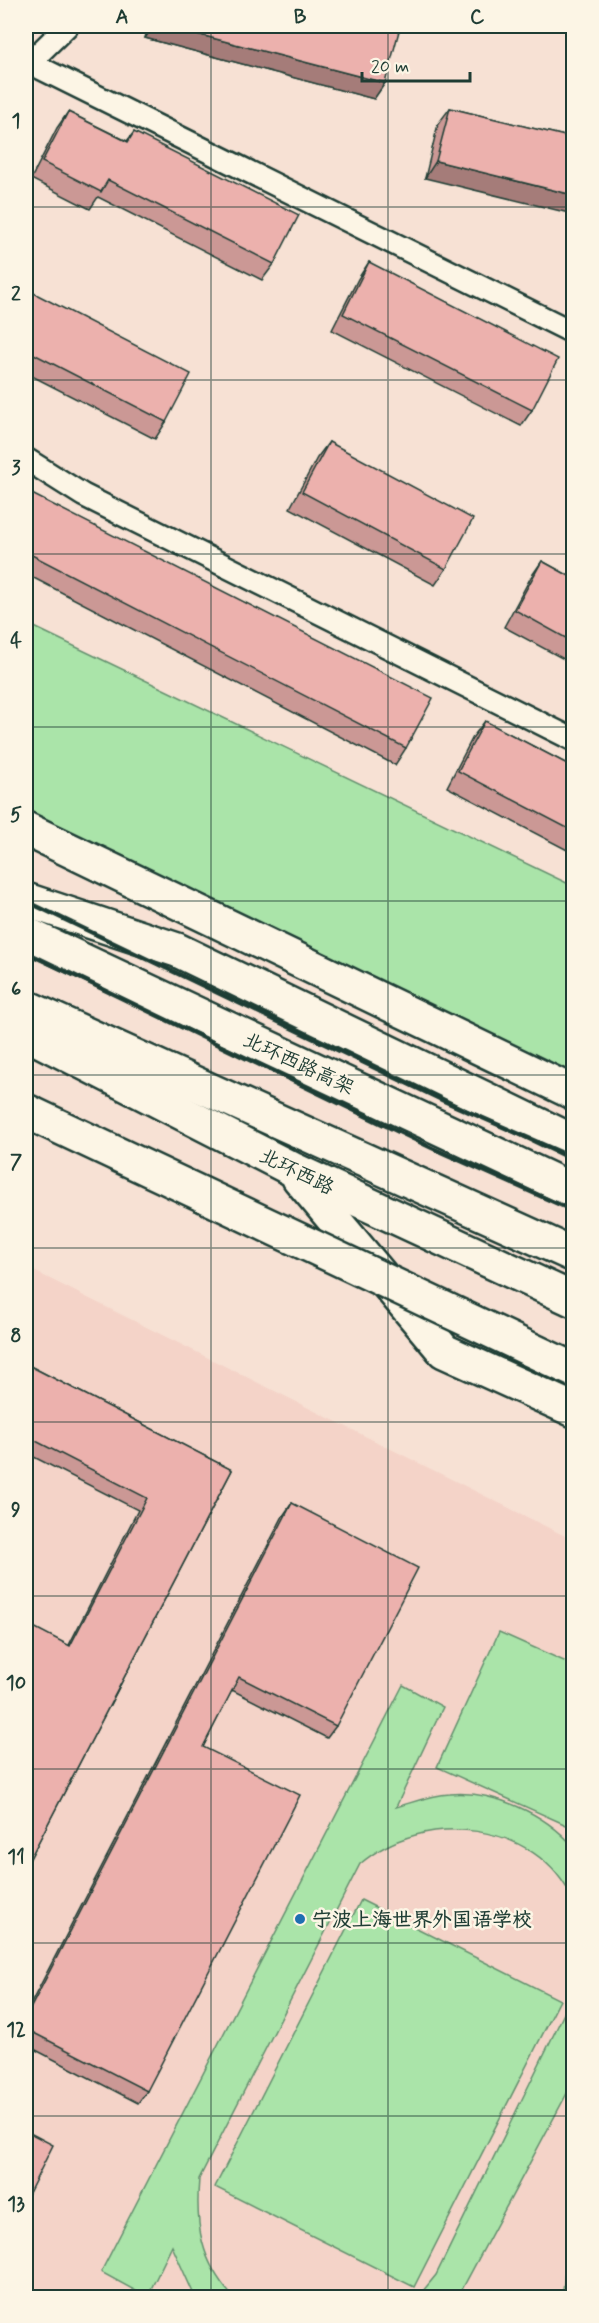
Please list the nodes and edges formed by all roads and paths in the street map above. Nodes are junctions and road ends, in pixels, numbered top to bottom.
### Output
1 (68, 26) edge
2 (26, 63) edge
3 (573, 333) edge
4 (26, 459) edge
5 (573, 740) edge
6 (26, 829) edge
7 (26, 900) edge
8 (26, 934) edge
9 (26, 1007) edge
10 (26, 1033) edge
11 (573, 1093) edge
12 (26, 1111) edge
13 (573, 1142) edge
14 (292, 1169) junction
15 (573, 1191) edge
16 (573, 1255) edge
17 (573, 1300) edge
18 (573, 1371) edge
19 (573, 1410) edge

1 - 2 lane
2 - 3 lane
4 - 5 lane
6 - 11 main road
7 - 13 main road
8 - 15 main road, 北环西路高架
9 - 16 main road
10 - 14 main road, 北环西路
12 - 18 main road, bridge
14 - 17 main road, 北环西路
14 - 19 main road

